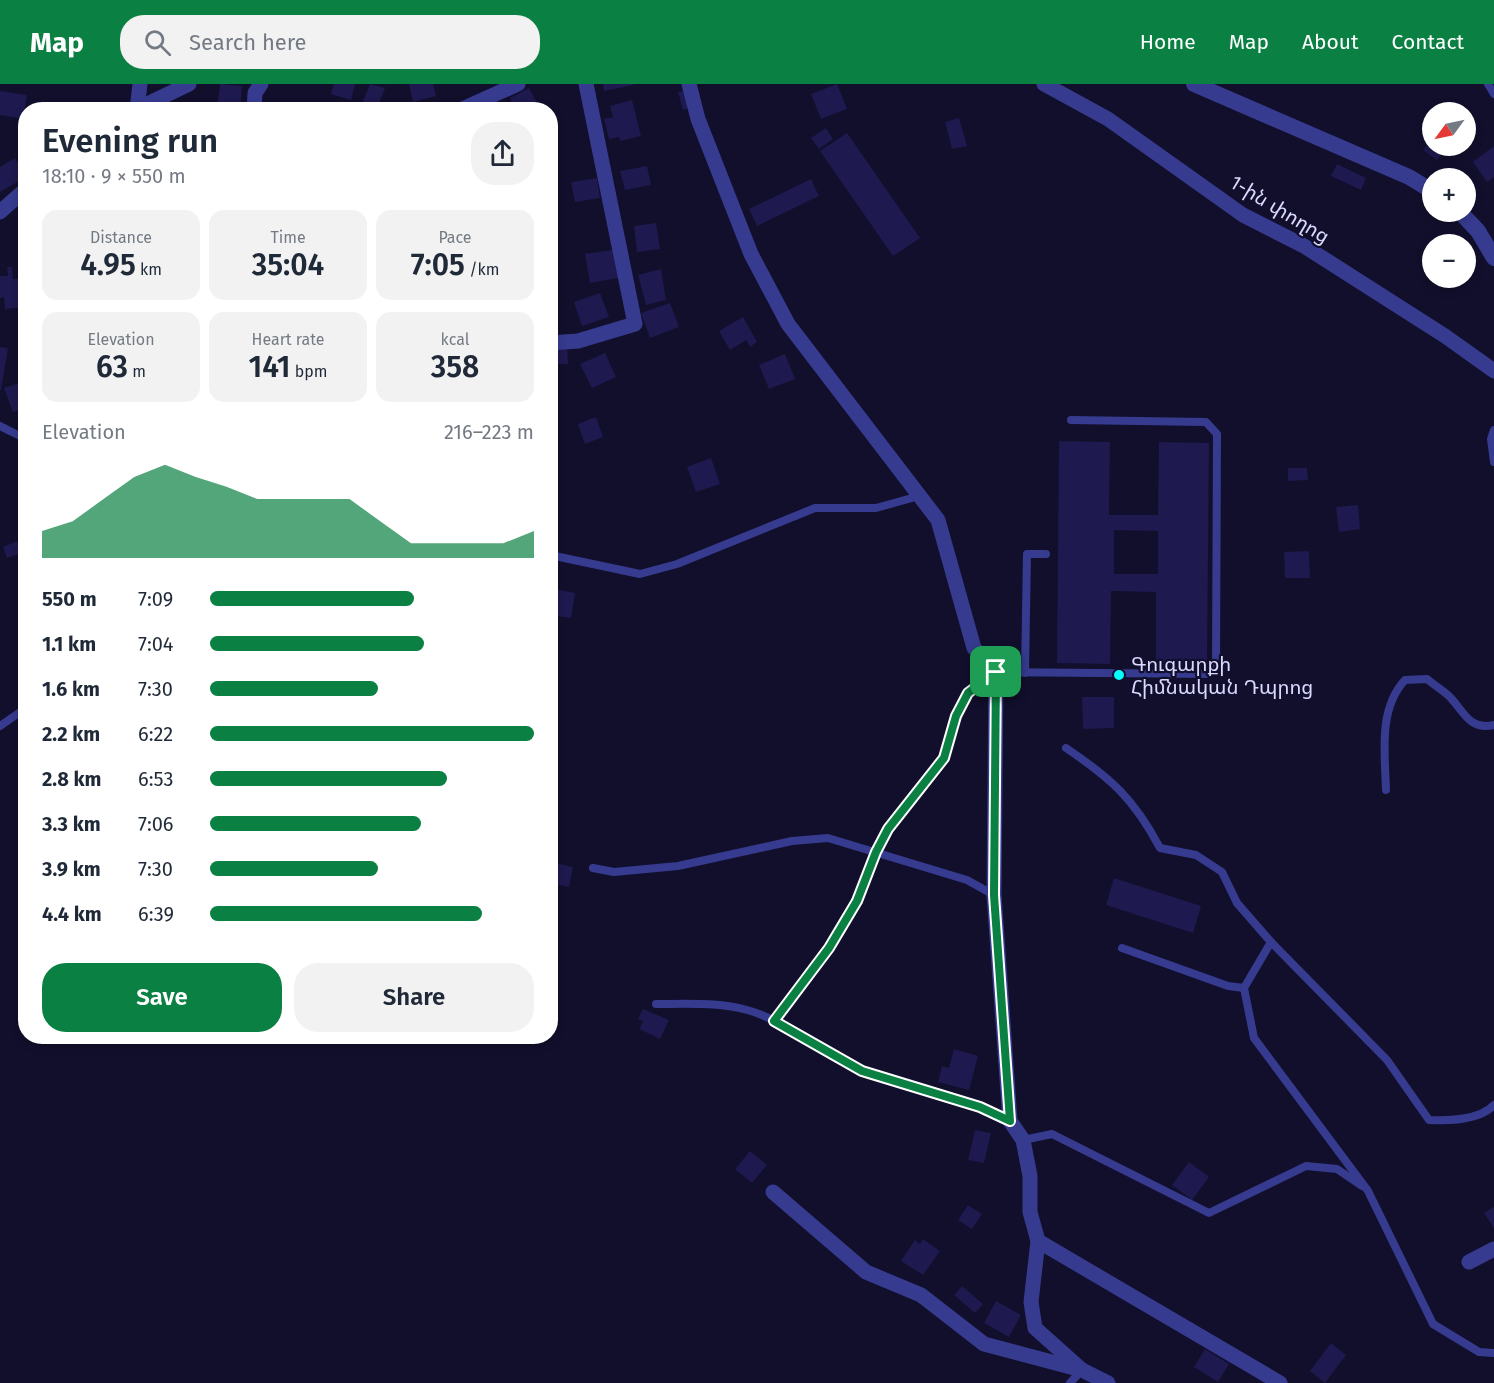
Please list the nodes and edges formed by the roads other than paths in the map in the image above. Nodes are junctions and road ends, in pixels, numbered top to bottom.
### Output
1 (140, 84) edge
2 (189, 84) edge
3 (261, 84) edge
4 (518, 84) edge
5 (586, 84) edge
6 (689, 84) edge
7 (1044, 84) edge
8 (1194, 84) edge
9 (1488, 84) edge
10 (1494, 94) edge
11 (137, 102) edge
12 (151, 102) edge
13 (254, 102) edge
14 (478, 102) edge
15 (1422, 185) edge
16 (18, 196) edge
17 (0, 212) edge
18 (1469, 222) edge
19 (1494, 258) edge
20 (558, 342) edge
21 (1494, 371) edge
22 (1071, 420) dead end
23 (0, 426) edge
24 (1494, 430) edge
25 (18, 435) edge
26 (1494, 462) edge
27 (921, 496) junction
28 (1046, 554) dead end
29 (558, 557) edge
30 (996, 672) junction
31 (1025, 673) junction
32 (18, 714) edge
33 (1494, 724) edge
34 (0, 726) edge
35 (1066, 748) dead end
36 (1386, 790) dead end
37 (876, 852) junction
38 (593, 868) dead end
39 (994, 895) junction
40 (1271, 942) junction
41 (1122, 948) dead end
42 (1244, 988) junction
43 (656, 1005) dead end
44 (774, 1021) junction
45 (1494, 1105) edge
46 (1010, 1121) junction
47 (1023, 1140) junction
48 (1368, 1191) junction
49 (773, 1192) dead end
50 (1038, 1241) junction
51 (1494, 1249) edge
52 (1469, 1262) dead end
53 (1494, 1353) edge
54 (1082, 1370) junction
55 (1070, 1383) edge
56 (1108, 1383) edge
57 (1280, 1383) edge

1 - 11 street
2 - 12 street
3 - 13 street
4 - 14 street
5 - 20 street
6 - 27 street
7 - 21 street, 1-ին փողոց
8 - 15 street
9 - 10 lane
16 - 17 street
18 - 19 street
22 - 31 lane
23 - 25 lane
24 - 26 lane
27 - 29 lane
27 - 30 street
28 - 31 lane
30 - 31 lane
30 - 37 lane
30 - 39 street
32 - 34 lane
33 - 36 lane
35 - 40 lane
37 - 38 lane
37 - 39 lane
37 - 44 lane
39 - 46 street
40 - 42 lane
40 - 45 lane
41 - 42 lane
42 - 48 lane
43 - 44 lane
44 - 46 lane
46 - 47 street
47 - 48 lane
47 - 50 street
48 - 53 lane
49 - 54 street
50 - 54 street
50 - 57 street
51 - 52 street
54 - 55 lane
54 - 56 street

